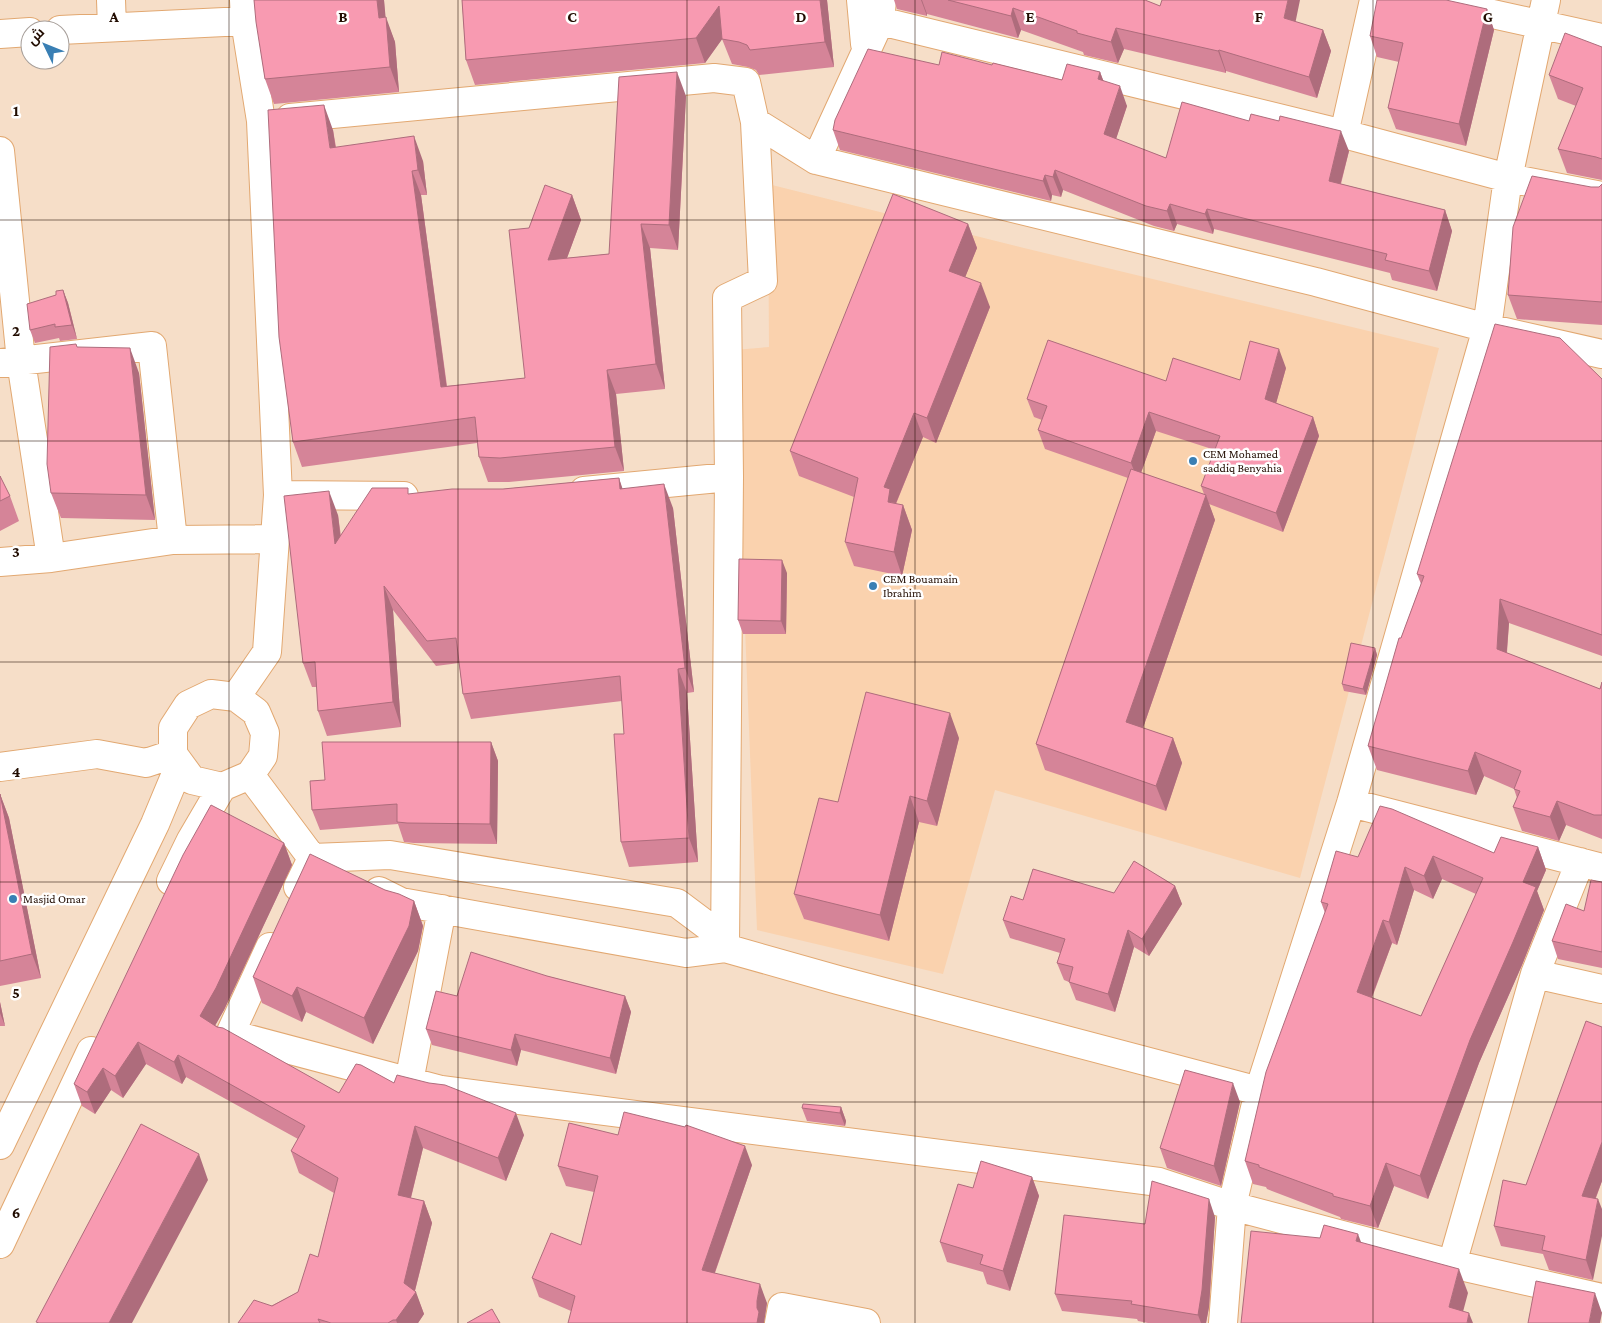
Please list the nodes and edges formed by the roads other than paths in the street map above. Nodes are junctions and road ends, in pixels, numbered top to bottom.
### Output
1 (111, 0) edge
2 (861, 0) edge
3 (1374, 0) edge
4 (1429, 0) edge
5 (244, 10) edge
6 (881, 10) edge
7 (1543, 12) edge
8 (112, 27) junction
9 (70, 29) edge
10 (20, 33) edge
11 (0, 34) edge
12 (1602, 38) edge
13 (865, 52) junction
14 (261, 121) junction
15 (755, 122) junction
16 (1344, 134) junction
17 (0, 152) edge
18 (816, 160) junction
19 (1508, 178) junction
20 (1602, 196) edge
21 (1487, 328) junction
22 (1602, 354) edge
23 (11, 362) edge
24 (729, 477) junction
25 (560, 493) edge
26 (278, 495) junction
27 (432, 497) edge
28 (275, 539) junction
29 (173, 540) junction
30 (50, 558) junction
31 (0, 562) edge
32 (236, 697) junction
33 (177, 759) junction
34 (0, 768) edge
35 (250, 775) junction
36 (222, 787) junction
37 (1351, 803) junction
38 (312, 858) junction
39 (1591, 865) edge
40 (161, 903) edge
41 (442, 909) junction
42 (725, 943) junction
43 (1535, 974) junction
44 (1602, 989) edge
45 (102, 1028) edge
46 (409, 1082) junction
47 (1259, 1091) junction
48 (3, 1130) edge
49 (1232, 1206) junction
50 (0, 1244) edge
51 (1452, 1264) junction
52 (1602, 1298) edge
53 (779, 1323) edge
54 (866, 1323) edge
55 (1223, 1323) edge

1 - 8 street
2 - 13 street
3 - 16 street
4 - 7 street
5 - 8 street
5 - 14 street
6 - 13 street
6 - 16 street
7 - 12 street
7 - 19 street
8 - 9 street
10 - 11 street
13 - 18 street
14 - 15 street
14 - 26 street
15 - 18 street
15 - 24 street
16 - 19 street
17 - 23 street
18 - 21 street
19 - 20 street
19 - 21 street
21 - 22 street
21 - 37 street
23 - 29 street
23 - 30 street
24 - 25 street
24 - 42 street
26 - 27 street
26 - 28 street
28 - 29 street
28 - 32 street
29 - 30 street
30 - 31 street
32 - 33 street
32 - 35 street
33 - 34 street
33 - 36 street
33 - 48 street
35 - 36 street
35 - 38 street
36 - 40 street
37 - 39 street
37 - 47 street
38 - 41 street
38 - 42 street
38 - 46 street
39 - 43 street
41 - 42 street
41 - 46 street
42 - 47 street
43 - 44 street
43 - 51 street
45 - 50 street
46 - 49 street
47 - 49 street
49 - 51 street
49 - 55 street
51 - 52 street
53 - 54 street

